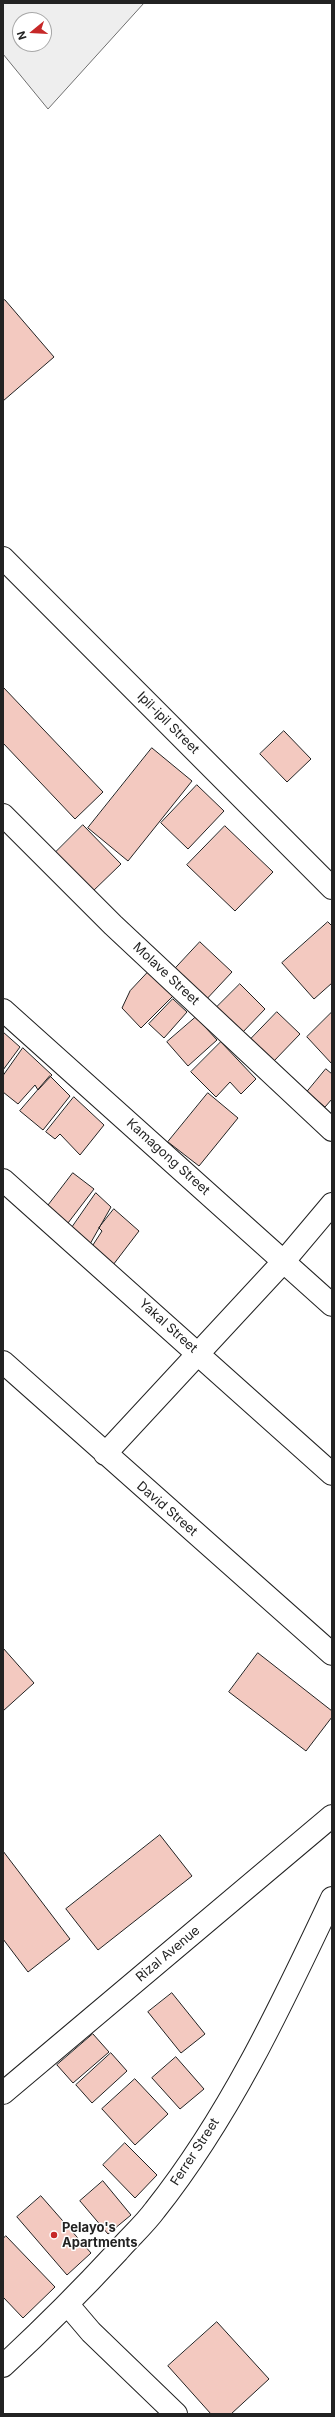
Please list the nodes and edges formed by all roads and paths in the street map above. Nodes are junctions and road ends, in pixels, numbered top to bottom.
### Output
1 (3, 558) edge
2 (3, 815) edge
3 (332, 888) edge
4 (3, 1010) edge
5 (332, 1130) edge
6 (3, 1180) edge
7 (332, 1204) edge
8 (284, 1261) junction
9 (332, 1305) edge
10 (197, 1352) junction
11 (3, 1362) edge
12 (105, 1454) junction
13 (332, 1474) edge
14 (332, 1654) edge
15 (332, 1816) edge
16 (332, 1898) edge
17 (3, 2092) edge
18 (68, 2305) junction
19 (3, 2366) edge
20 (176, 2414) edge

1 - 3 street, Ipil-ipil Street
2 - 5 street, Molave Street
4 - 8 street, Kamagong Street
6 - 10 street, Yakal Street
7 - 8 street
8 - 9 street, Kamagong Street
8 - 10 street
10 - 12 street
10 - 13 street, Yakal Street
11 - 12 street, David Street
12 - 14 street, David Street
15 - 17 street, Rizal Avenue
16 - 18 street, Ferrer Street
18 - 19 street, Ferrer Street
18 - 20 street

